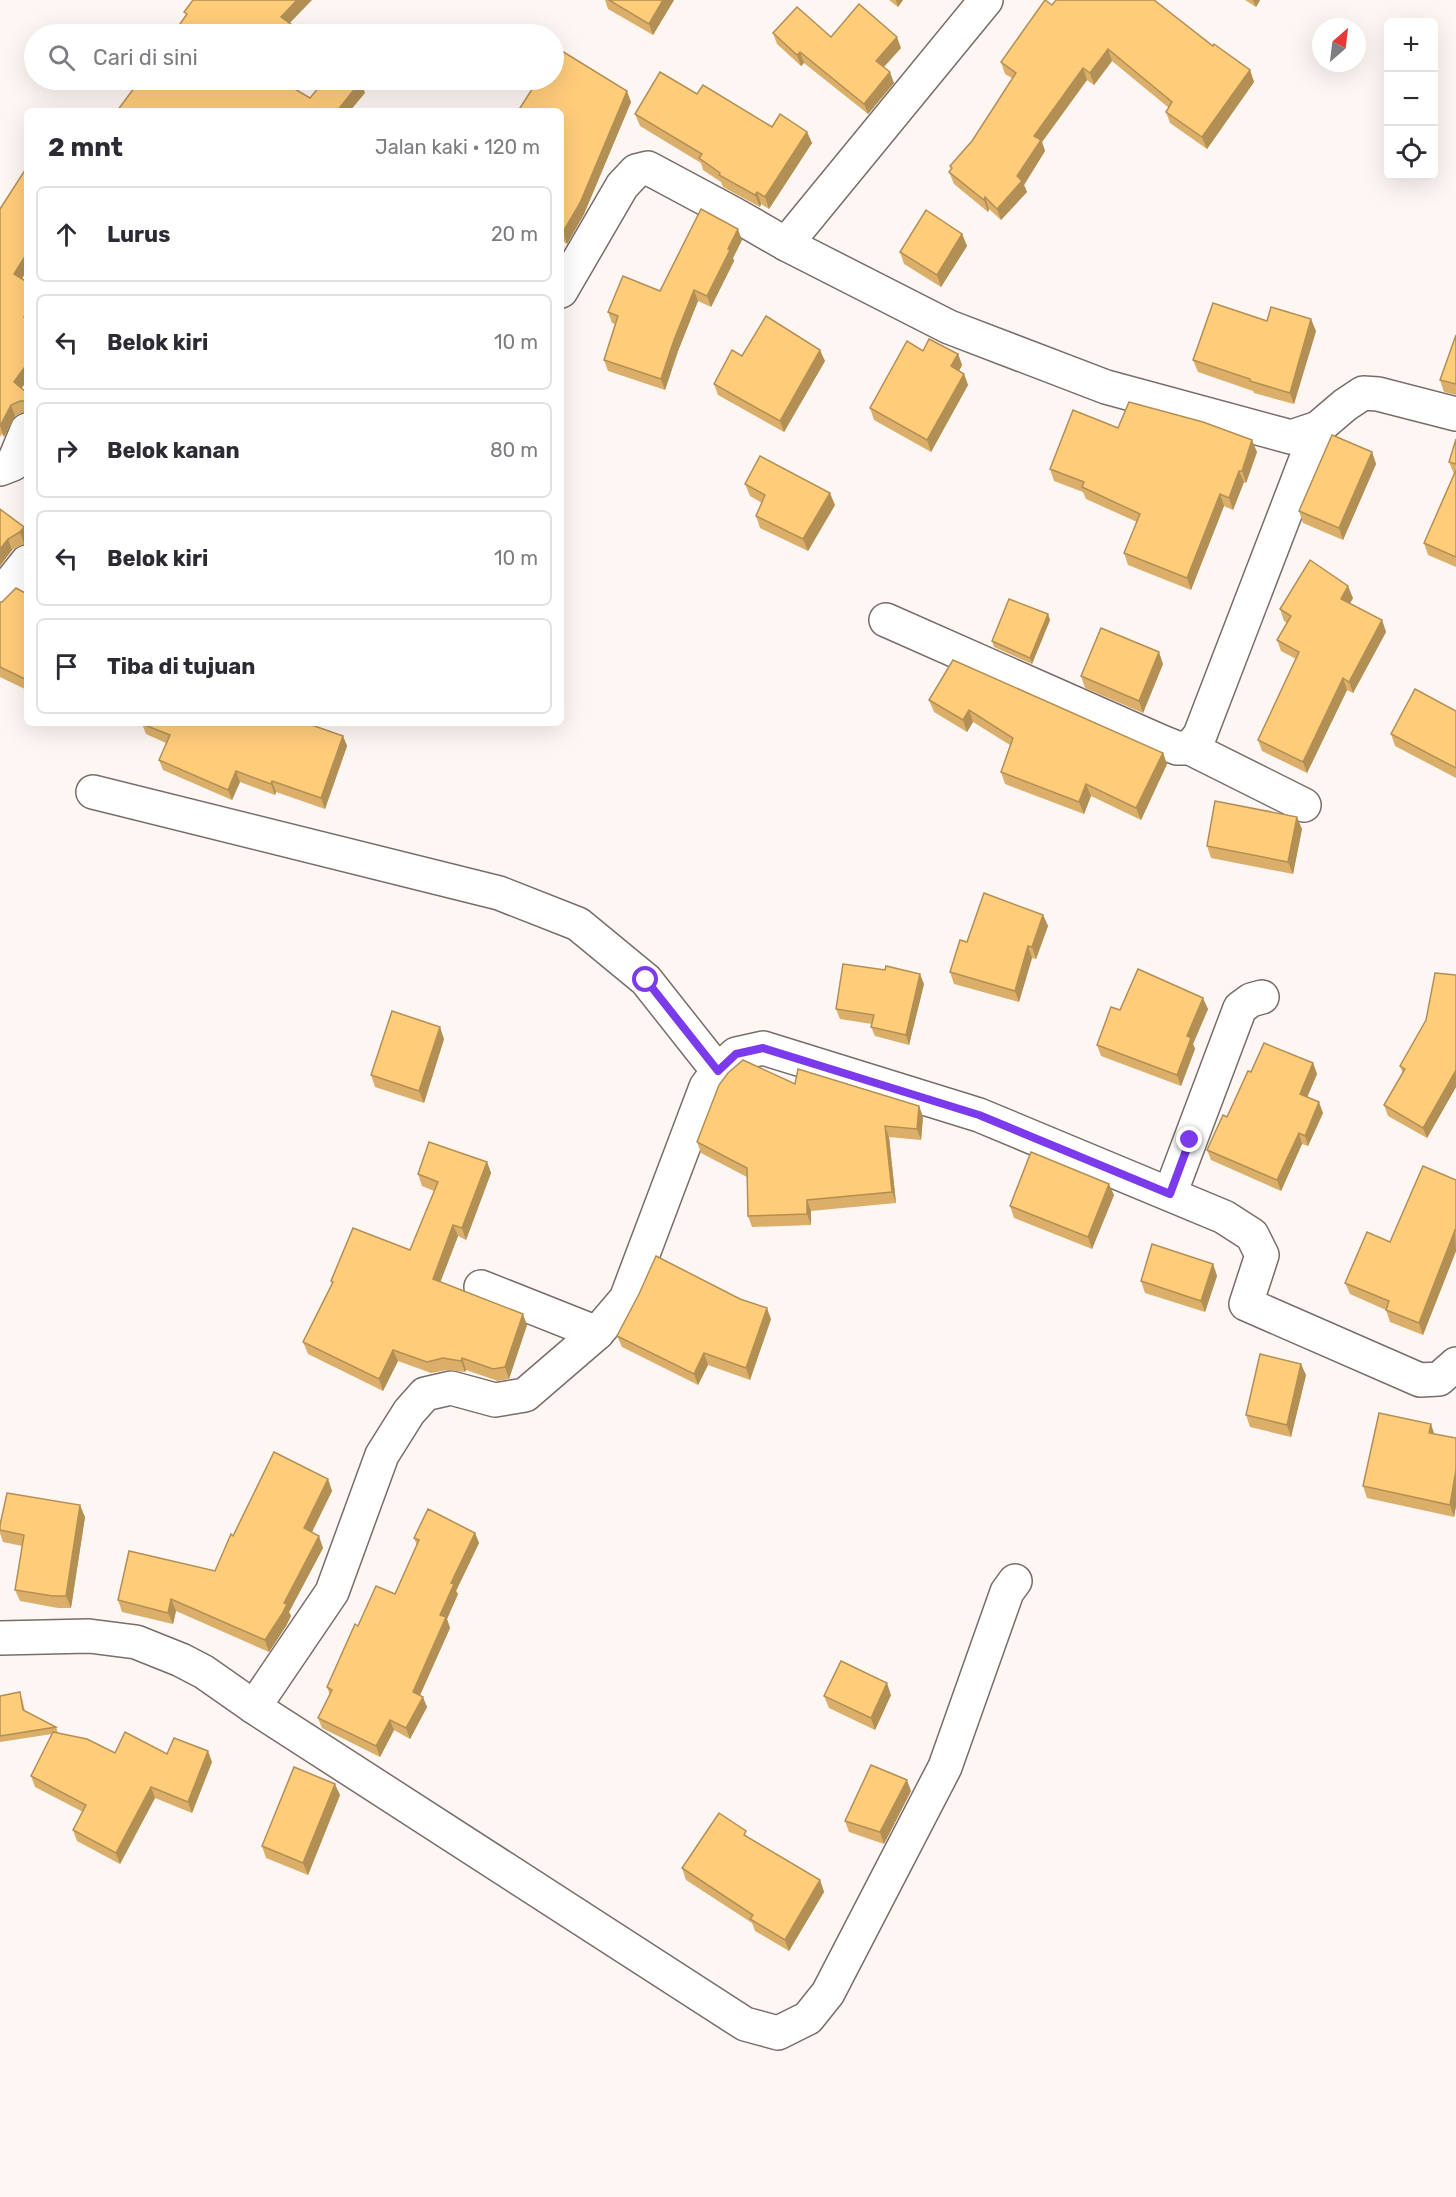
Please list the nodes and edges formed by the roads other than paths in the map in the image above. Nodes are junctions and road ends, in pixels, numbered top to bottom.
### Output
1 (986, 0) edge
2 (786, 244) junction
3 (564, 286) edge
4 (1456, 414) edge
5 (1318, 428) junction
6 (24, 439) edge
7 (13, 471) edge
8 (24, 566) edge
9 (0, 596) edge
10 (886, 620) dead end
11 (1190, 748) junction
12 (93, 792) dead end
13 (1304, 805) dead end
14 (1262, 997) dead end
15 (718, 1071) junction
16 (1170, 1194) junction
17 (482, 1287) dead end
18 (597, 1333) junction
19 (1450, 1377) edge
20 (1015, 1581) dead end
21 (0, 1638) edge
22 (254, 1707) junction

1 - 2 street
2 - 3 street
2 - 5 street
4 - 5 street
5 - 11 street
6 - 7 street
8 - 9 street
10 - 11 street
11 - 13 street
12 - 15 street
14 - 16 street
15 - 16 street
15 - 18 street
16 - 19 street
17 - 18 street
18 - 22 street
20 - 22 street
21 - 22 street

